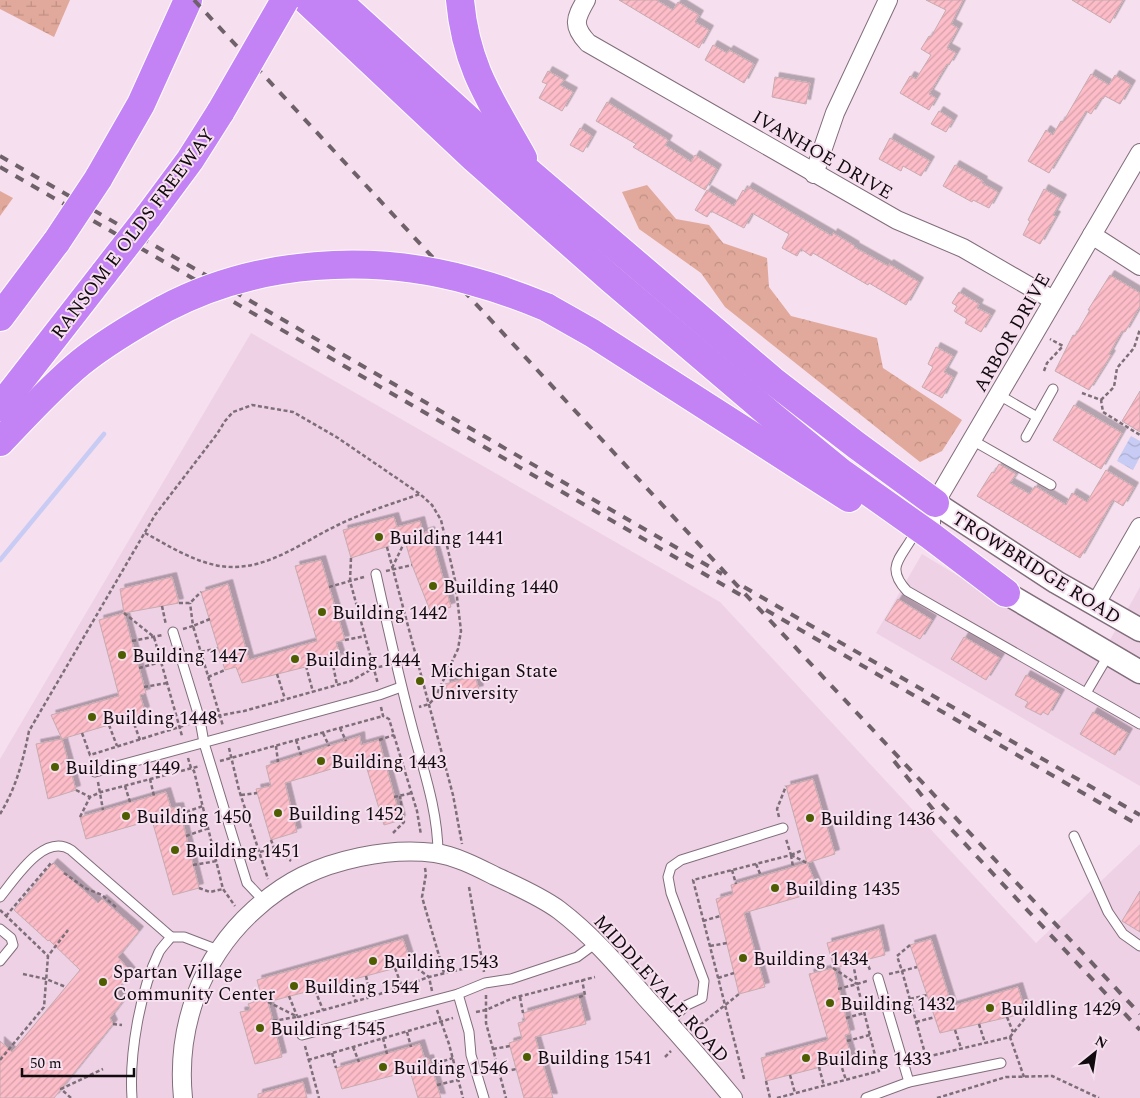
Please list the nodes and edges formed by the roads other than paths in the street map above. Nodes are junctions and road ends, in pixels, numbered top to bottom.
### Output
1 (188, 0) edge
2 (285, 0) edge
3 (306, 0) edge
4 (337, 0) edge
5 (460, 0) edge
6 (586, 0) edge
7 (888, 0) edge
8 (482, 148) junction
9 (1140, 152) edge
10 (532, 174) junction
11 (814, 174) junction
12 (1092, 235) junction
13 (1140, 266) edge
14 (1053, 300) junction
15 (0, 317) edge
16 (1053, 389) dead end
17 (999, 395) junction
18 (0, 407) edge
19 (1037, 417) junction
20 (1026, 437) dead end
21 (972, 440) junction
22 (0, 442) edge
23 (1051, 485) dead end
24 (936, 503) junction
25 (1140, 527) edge
26 (922, 537) junction
27 (376, 574) road end
28 (1006, 593) joint
29 (1094, 605) junction
30 (1140, 630) edge
31 (170, 633) road end
32 (1086, 640) junction
33 (1109, 654) junction
34 (1140, 664) edge
35 (1140, 672) edge
36 (401, 687) junction
37 (1086, 693) junction
38 (1140, 724) edge
39 (204, 743) junction
40 (95, 772) dead end
41 (783, 828) road end
42 (1074, 836) dead end
43 (431, 853) junction
44 (0, 897) edge
45 (270, 897) junction
46 (0, 929) edge
47 (171, 937) junction
48 (596, 943) junction
49 (1140, 946) edge
50 (218, 950) junction
51 (0, 961) edge
52 (878, 978) dead end
53 (458, 994) junction
54 (669, 1023) junction
55 (302, 1032) road end
56 (1001, 1063) dead end
57 (909, 1082) junction
58 (132, 1098) edge
59 (183, 1098) edge
60 (484, 1098) edge
61 (733, 1098) edge
62 (866, 1098) edge

1 - 15 highway, bridge
2 - 18 highway, RANSOM E OLDS FREEWAY, bridge
3 - 8 highway
4 - 8 highway
5 - 10 highway
6 - 11 street, IVANHOE DRIVE
7 - 11 street
8 - 10 highway
8 - 26 highway
9 - 12 street, ARBOR DRIVE
10 - 24 highway
11 - 14 street, IVANHOE DRIVE
12 - 13 street
12 - 14 street, ARBOR DRIVE
14 - 17 street, ARBOR DRIVE
16 - 19 lane
17 - 19 lane
17 - 21 street, ARBOR DRIVE
19 - 20 lane
21 - 23 lane
21 - 24 street, ARBOR DRIVE
22 - 26 highway, bridge
24 - 26 street, ARBOR DRIVE
24 - 29 street, TROWBRIDGE ROAD
25 - 29 street
26 - 28 highway
26 - 37 lane
27 - 36 lane
28 - 32 street, TROWBRIDGE ROAD
29 - 30 street, TROWBRIDGE ROAD
31 - 39 lane
32 - 33 street, TROWBRIDGE ROAD
32 - 34 street
33 - 35 street, TROWBRIDGE ROAD
33 - 37 lane
36 - 39 lane
36 - 43 lane
37 - 38 lane
39 - 40 lane
39 - 45 lane
41 - 54 lane
42 - 49 lane
43 - 45 street, MIDDLEVALE ROAD
43 - 48 street, MIDDLEVALE ROAD
44 - 47 lane
45 - 50 street, MIDDLEVALE ROAD
46 - 51 lane
47 - 50 lane
47 - 58 lane
48 - 53 lane
48 - 54 street, MIDDLEVALE ROAD
50 - 59 street, MIDDLEVALE ROAD
52 - 57 lane
53 - 55 lane
53 - 60 lane
54 - 61 street, MIDDLEVALE ROAD
56 - 57 lane
57 - 62 lane

